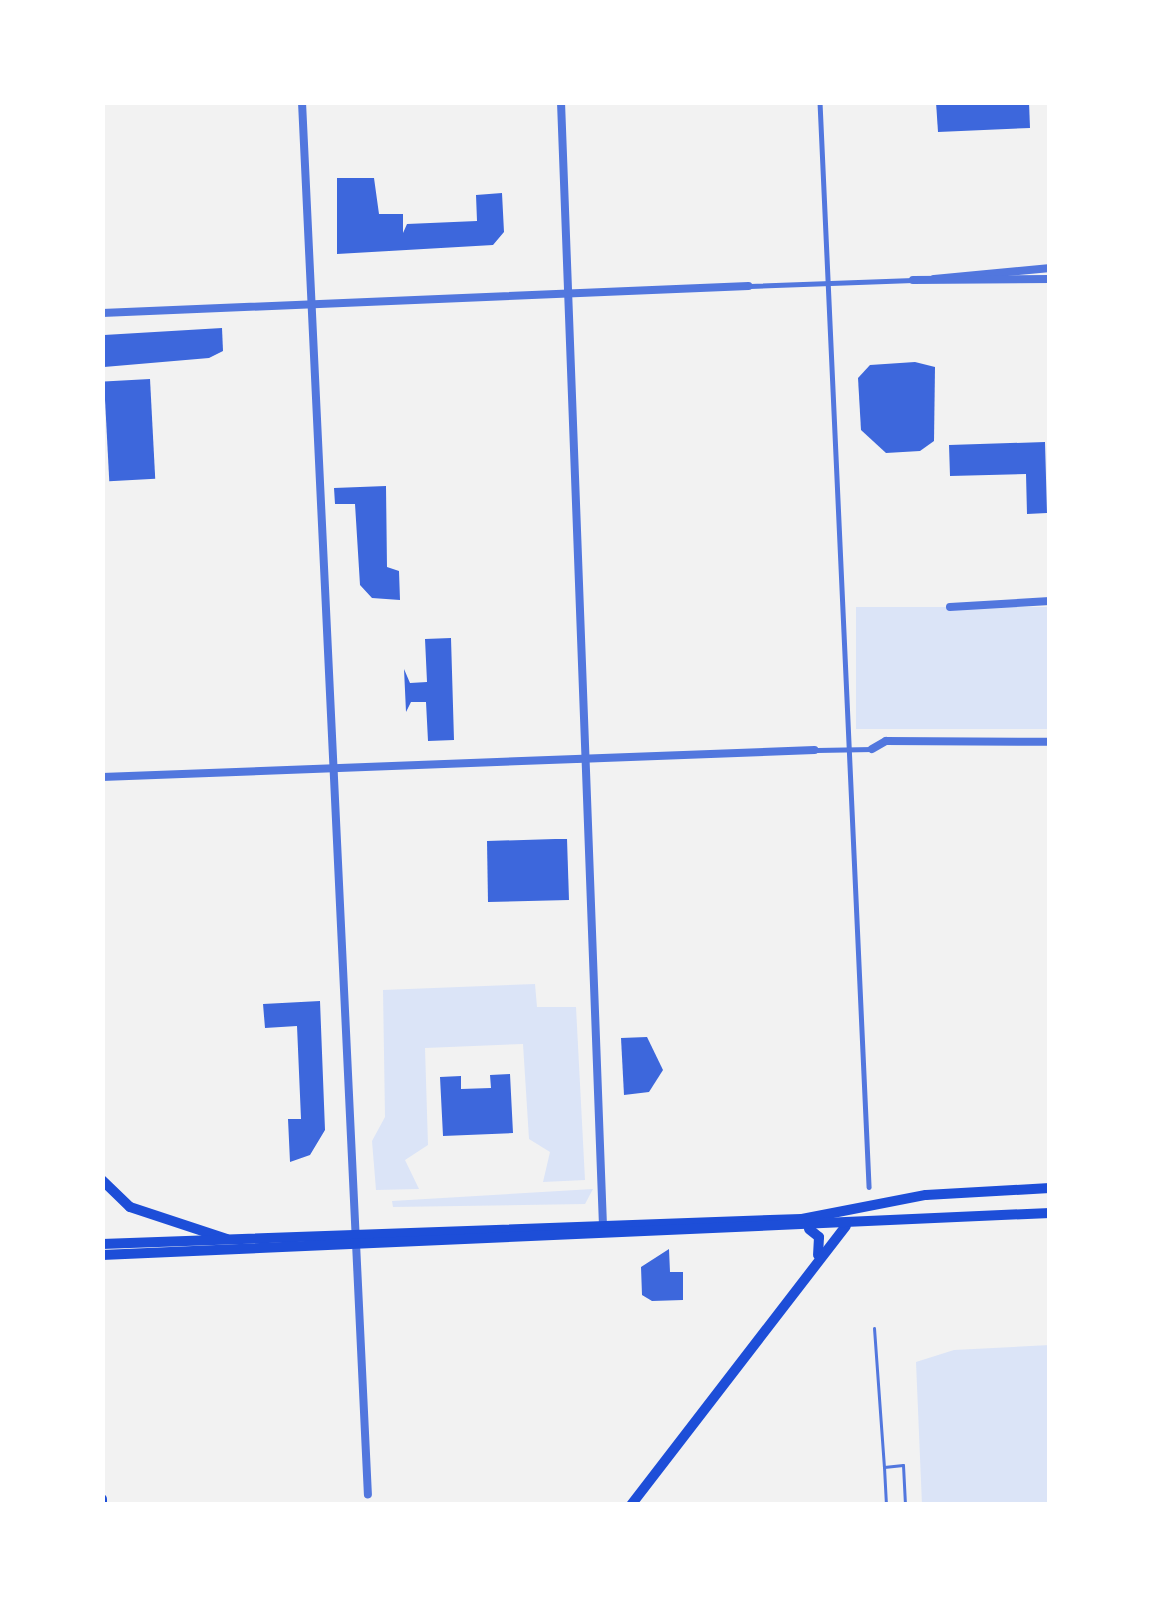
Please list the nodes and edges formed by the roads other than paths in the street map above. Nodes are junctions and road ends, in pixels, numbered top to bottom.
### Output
1 (302, 102) edge
2 (561, 102) edge
3 (820, 102) edge
4 (1050, 268) edge
5 (913, 280) joint
6 (933, 280) junction
7 (1050, 280) edge
8 (827, 283) junction
9 (748, 286) joint
10 (568, 293) junction
11 (314, 302) junction
12 (102, 313) edge
13 (1050, 601) edge
14 (950, 607) dead end
15 (1050, 742) edge
16 (872, 748) joint
17 (848, 749) junction
18 (814, 750) joint
19 (585, 758) junction
20 (330, 769) junction
21 (102, 777) edge
22 (102, 1180) edge
23 (869, 1187) dead end
24 (1050, 1188) edge
25 (857, 1213) junction
26 (1050, 1213) edge
27 (602, 1226) junction
28 (847, 1226) junction
29 (809, 1229) junction
30 (355, 1239) junction
31 (230, 1240) junction
32 (102, 1244) edge
33 (102, 1255) edge
34 (814, 1264) junction
35 (874, 1328) dead end
36 (884, 1467) junction
37 (368, 1494) dead end
38 (631, 1505) edge
39 (886, 1505) edge
40 (905, 1505) edge

1 - 11 street
2 - 10 street
3 - 8 street
4 - 6 street
5 - 6 street
5 - 8 street
6 - 7 street
8 - 9 street
8 - 17 street
9 - 10 street
10 - 11 street
10 - 19 street
11 - 12 street
11 - 20 street
13 - 14 street
15 - 16 street
16 - 17 street
17 - 18 street
17 - 23 street
18 - 19 street
19 - 20 street
19 - 27 street
20 - 21 street
20 - 30 street
22 - 31 main road
24 - 25 main road
25 - 27 main road
25 - 28 main road
26 - 28 main road
27 - 30 main road
28 - 29 main road
28 - 34 main road
29 - 30 main road
29 - 34 main road
30 - 31 main road
30 - 33 main road
30 - 37 street
31 - 32 main road
34 - 38 main road
35 - 36 lane
36 - 39 lane
36 - 40 lane

